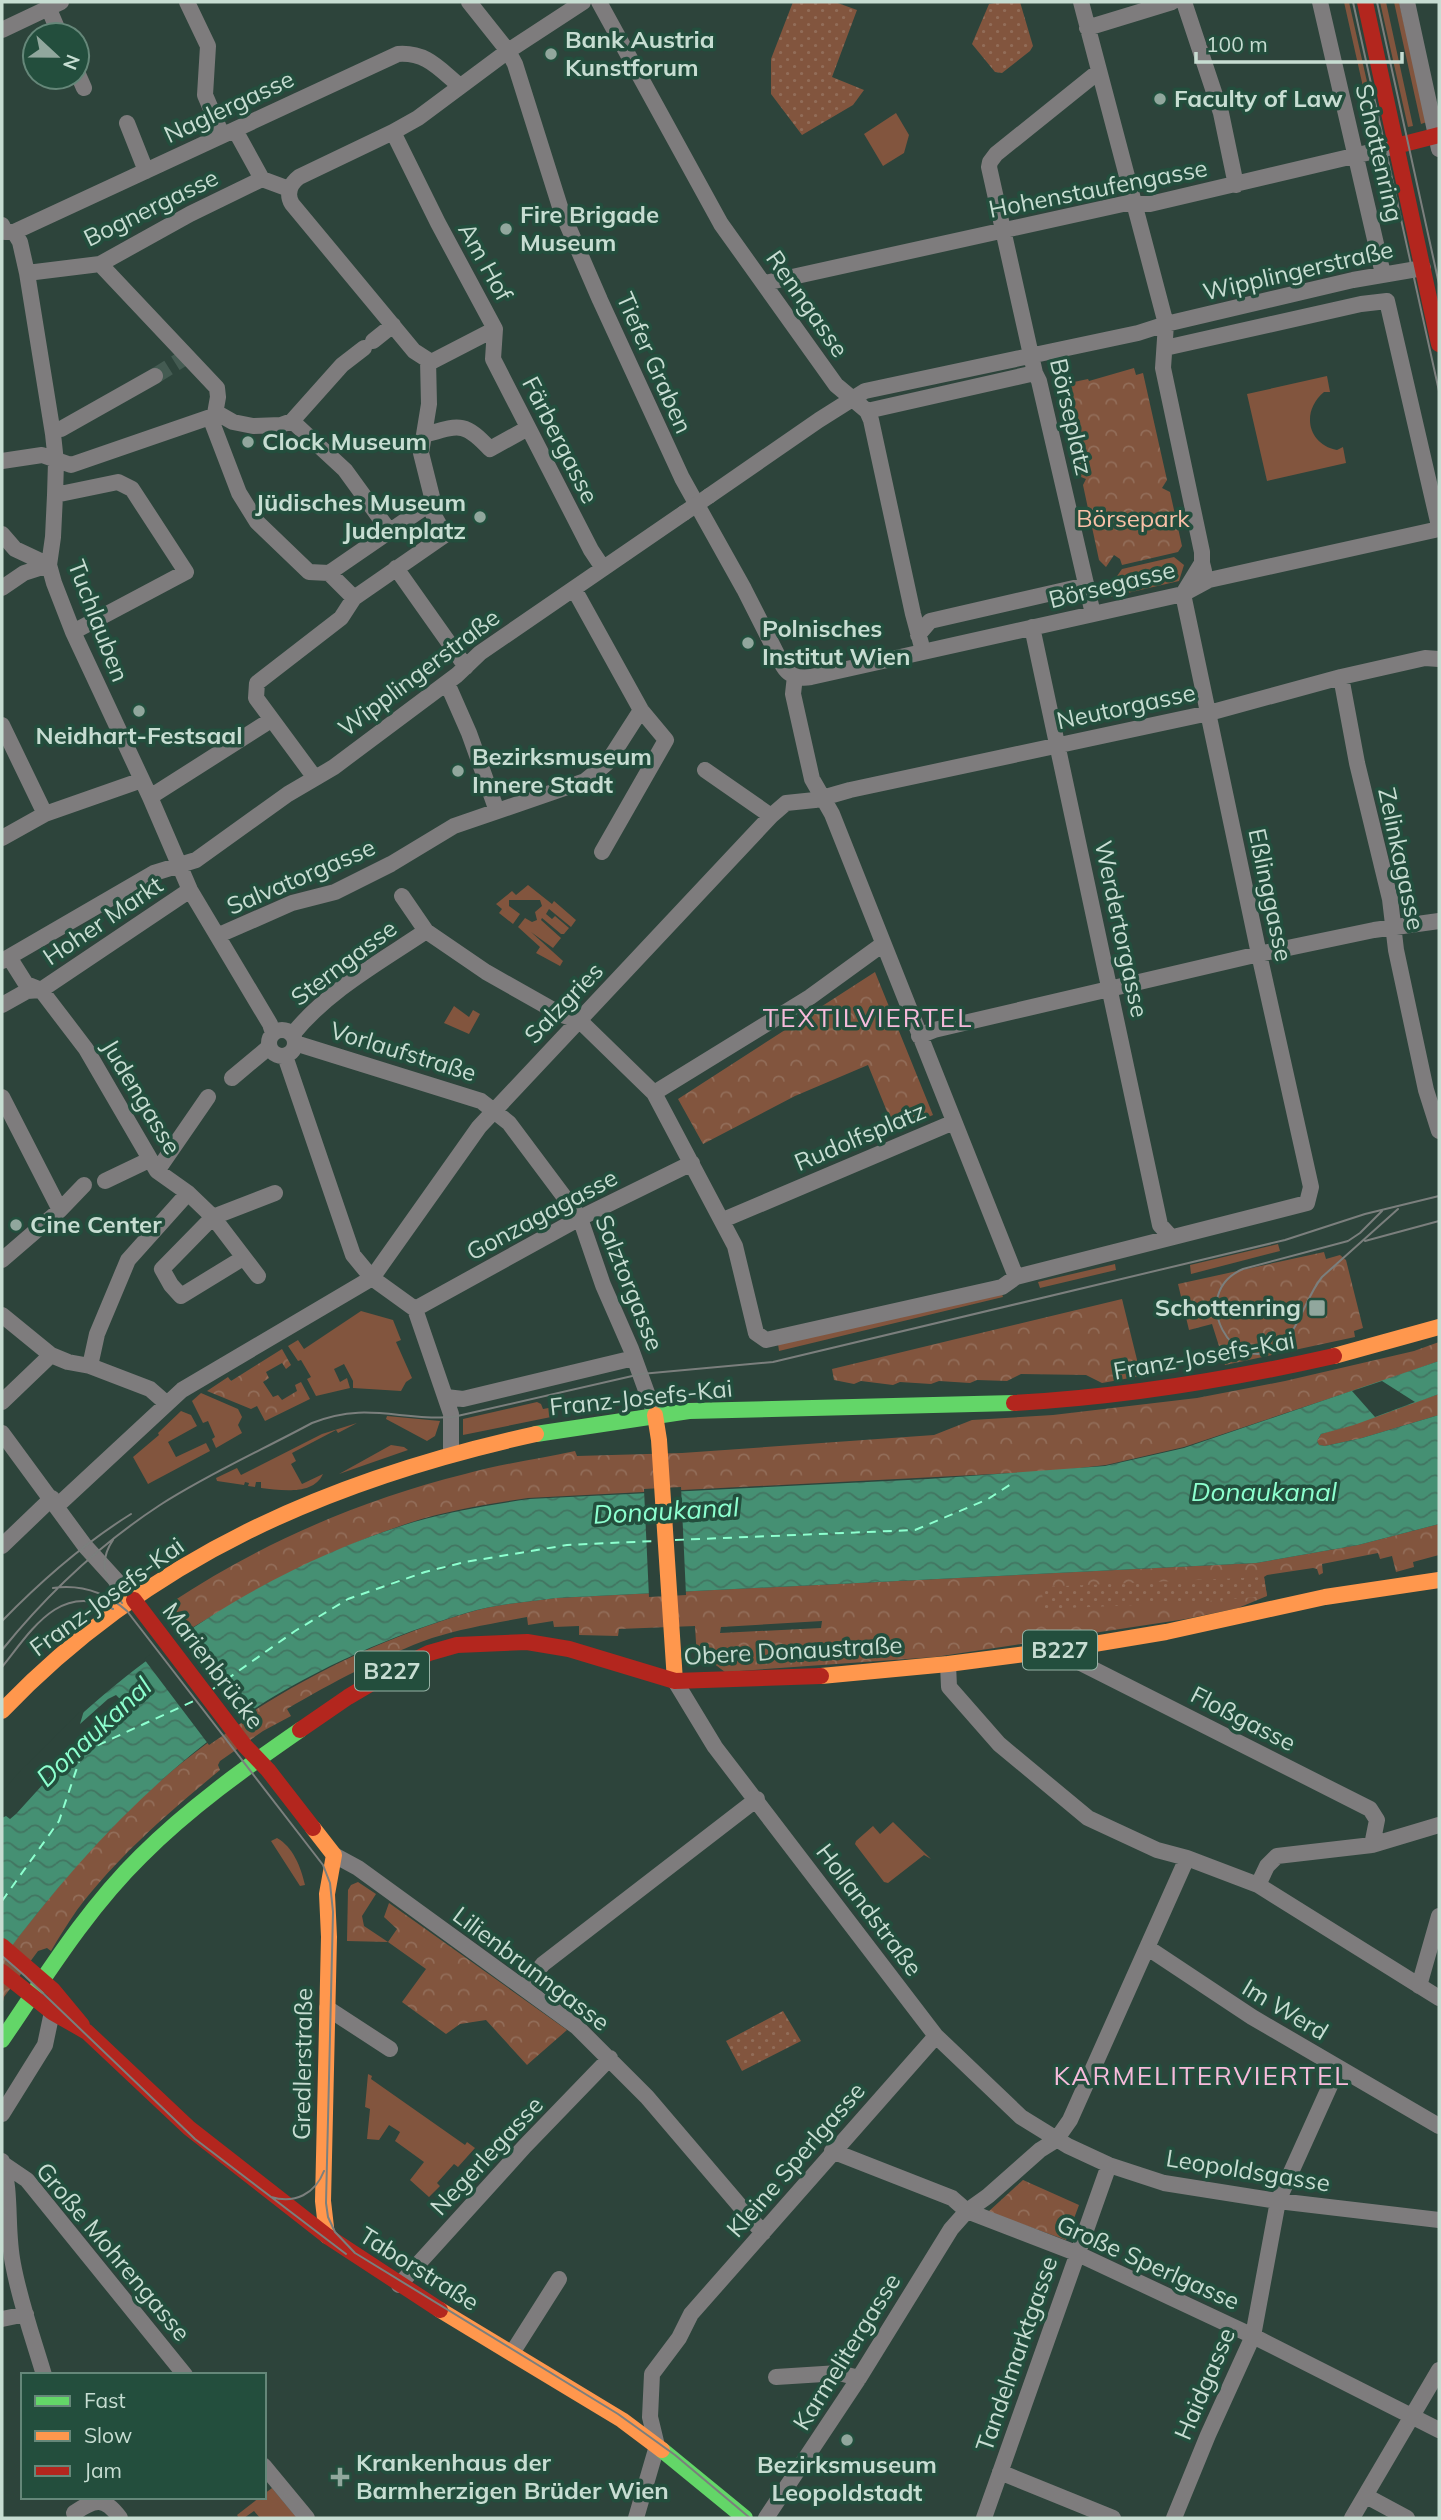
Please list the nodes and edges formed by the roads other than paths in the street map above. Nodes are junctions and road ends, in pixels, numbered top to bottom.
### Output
1 (187, 2) edge
2 (469, 2) edge
3 (583, 2) edge
4 (599, 2) edge
5 (1081, 2) edge
6 (1172, 2) edge
7 (1184, 2) edge
8 (1320, 2) edge
9 (1365, 2) edge
10 (1407, 2) edge
11 (55, 4) edge
12 (1087, 28) junction
13 (2, 30) edge
14 (508, 51) junction
15 (1098, 72) junction
16 (460, 86) junction
17 (127, 123) dead end
18 (228, 132) junction
19 (393, 132) junction
20 (1438, 140) edge
21 (1396, 146) junction
22 (1356, 156) junction
23 (146, 171) junction
24 (262, 179) junction
25 (1236, 186) junction
26 (289, 190) junction
27 (1133, 204) junction
28 (8, 229) edge
29 (1003, 231) junction
30 (100, 264) junction
31 (1431, 267) edge
32 (27, 273) junction
33 (1383, 274) junction
34 (765, 283) junction
35 (1166, 324) junction
36 (393, 325) junction
37 (495, 328) junction
38 (1439, 344) edge
39 (1165, 348) junction
40 (1031, 355) junction
41 (428, 360) junction
42 (1035, 373) junction
43 (155, 376) tunnel mouth
44 (853, 398) junction
45 (867, 411) junction
46 (213, 416) junction
47 (292, 421) junction
48 (528, 428) junction
49 (61, 429) dead end
50 (424, 435) junction
51 (2, 461) edge
52 (56, 461) junction
53 (55, 495) junction
54 (428, 505) junction
55 (1439, 528) edge
56 (390, 532) junction
57 (2, 534) edge
58 (1202, 563) junction
59 (49, 565) junction
60 (396, 568) junction
61 (603, 568) junction
62 (329, 573) junction
63 (1209, 579) junction
64 (1087, 585) junction
65 (2, 588) edge
66 (574, 589) junction
67 (1183, 594) junction
68 (354, 598) junction
69 (1093, 614) junction
70 (1032, 627) junction
71 (73, 632) junction
72 (920, 643) junction
73 (1439, 659) edge
74 (466, 667) junction
75 (794, 676) junction
76 (1341, 677) junction
77 (447, 683) junction
78 (641, 710) junction
79 (1209, 713) junction
80 (271, 720) junction
81 (2, 726) edge
82 (1058, 744) junction
83 (705, 770) dead end
84 (315, 778) junction
85 (142, 780) junction
86 (150, 797) junction
87 (821, 798) junction
88 (497, 811) junction
89 (45, 814) junction
90 (771, 816) junction
91 (2, 838) edge
92 (602, 852) dead end
93 (179, 864) junction
94 (190, 890) junction
95 (402, 896) dead end
96 (1439, 921) edge
97 (1392, 928) junction
98 (426, 931) junction
99 (219, 935) junction
100 (883, 944) junction
101 (1259, 954) junction
102 (5, 959) edge
103 (41, 990) junction
104 (1111, 990) junction
105 (2, 1005) edge
106 (580, 1021) junction
107 (919, 1036) junction
108 (271, 1040) junction
109 (291, 1044) junction
110 (232, 1078) dead end
111 (654, 1093) junction
112 (2, 1097) edge
113 (208, 1097) dead end
114 (494, 1110) junction
115 (954, 1122) junction
116 (1439, 1131) edge
117 (691, 1163) junction
118 (153, 1165) junction
119 (105, 1181) dead end
120 (84, 1185) dead end
121 (188, 1193) junction
122 (275, 1193) dead end
123 (60, 1210) junction
124 (214, 1217) junction
125 (580, 1218) junction
126 (723, 1220) junction
127 (1171, 1237) junction
128 (243, 1258) junction
129 (2, 1260) edge
130 (258, 1276) dead end
131 (1016, 1277) junction
132 (372, 1278) junction
133 (415, 1309) junction
134 (2, 1315) edge
135 (1439, 1327) edge
136 (51, 1355) junction
137 (634, 1358) junction
138 (90, 1366) junction
139 (446, 1397) junction
140 (2, 1402) edge
141 (166, 1403) junction
142 (655, 1415) junction
143 (4, 1440) edge
144 (451, 1453) junction
145 (55, 1502) junction
146 (2, 1546) edge
147 (1439, 1580) edge
148 (134, 1600) junction
149 (1064, 1649) junction
150 (948, 1664) junction
151 (675, 1681) junction
152 (2, 1711) edge
153 (257, 1760) junction
154 (757, 1800) junction
155 (1439, 1825) edge
156 (1372, 1845) junction
157 (334, 1855) junction
158 (1187, 1858) junction
159 (358, 1868) junction
160 (1258, 1885) junction
161 (327, 1894) junction
162 (1439, 1916) edge
163 (2, 1946) edge
164 (1148, 1948) junction
165 (2, 1972) edge
166 (36, 1975) junction
167 (1419, 1986) junction
168 (524, 1987) junction
169 (31, 1996) junction
170 (1439, 1998) edge
171 (327, 2008) junction
172 (52, 2012) junction
173 (87, 2032) junction
174 (936, 2036) junction
175 (2, 2040) edge
176 (390, 2049) dead end
177 (610, 2058) junction
178 (1338, 2068) junction
179 (2, 2114) edge
180 (1439, 2126) edge
181 (1056, 2140) junction
182 (832, 2151) junction
183 (2, 2162) edge
184 (1109, 2165) junction
185 (1278, 2201) junction
186 (967, 2211) junction
187 (1439, 2220) edge
188 (763, 2233) junction
189 (327, 2236) junction
190 (1076, 2253) junction
191 (559, 2279) dead end
192 (399, 2285) junction
193 (26, 2314) junction
194 (2, 2319) edge
195 (1253, 2336) junction
196 (512, 2353) junction
197 (1439, 2370) edge
198 (43, 2373) edge
199 (184, 2373) edge
200 (776, 2377) dead end
201 (859, 2378) junction
202 (1412, 2416) junction
203 (1439, 2430) edge
204 (657, 2446) junction
205 (266, 2468) edge
206 (1000, 2472) junction
207 (1366, 2496) junction
208 (73, 2509) edge
209 (120, 2518) edge
210 (307, 2518) edge
211 (636, 2518) edge
212 (745, 2518) edge
213 (766, 2518) edge
214 (984, 2518) edge
215 (1112, 2518) edge
216 (1174, 2518) edge
217 (1352, 2518) edge
218 (1407, 2518) edge

1 - 18 street
2 - 14 street, Tiefer Graben
3 - 14 street
4 - 34 street, Renngasse
5 - 12 street
6 - 12 street
7 - 25 street
8 - 22 street, Schottenring
9 - 21 main road, Schottenring
10 - 20 street
11 - 13 street
12 - 15 street
14 - 16 street
14 - 75 street, Tiefer Graben
15 - 27 street
15 - 29 street
16 - 18 street, Naglergasse
16 - 19 street
17 - 23 street
18 - 23 street, Naglergasse
18 - 24 street
19 - 26 street
19 - 37 street, Am Hof
20 - 21 main road, Hohenstaufengasse
21 - 22 street, Hohenstaufengasse
21 - 31 main road, Schottenring
22 - 25 street, Hohenstaufengasse
22 - 33 street, Schottenring
23 - 28 street, Naglergasse
24 - 26 street
24 - 30 street, Bognergasse
25 - 27 street, Hohenstaufengasse
26 - 36 street
27 - 29 street, Hohenstaufengasse
27 - 35 street
28 - 32 street, Tuchlauben
29 - 34 street, Hohenstaufengasse
29 - 40 street
30 - 32 street, Bognergasse
30 - 46 street
31 - 33 street, Wipplingerstraße
31 - 38 main road, Schottenring
32 - 52 street, Tuchlauben
33 - 35 street, Wipplingerstraße
34 - 44 street, Renngasse
35 - 39 street
35 - 40 street, Börseplatz
36 - 41 street
36 - 47 street
37 - 41 street, Am Hof
37 - 48 street, Färbergasse
39 - 55 street, Wipplingerstraße
39 - 58 street
40 - 42 street, Börseplatz
40 - 44 street
41 - 50 street
42 - 45 street
42 - 64 street, Börseplatz
43 - 49 street
44 - 45 street, Renngasse
44 - 61 street, Wipplingerstraße, bridge
45 - 72 street
46 - 47 street
46 - 52 street
46 - 62 street
47 - 56 street
48 - 50 street
48 - 61 street, Färbergasse
50 - 54 street
51 - 52 street
52 - 53 street, Tuchlauben
53 - 59 street, Tuchlauben
53 - 71 street
54 - 56 street
54 - 60 street
55 - 63 street, Börsegasse
56 - 62 street
57 - 59 street
58 - 63 street
58 - 67 street
59 - 65 street
59 - 71 street, Tuchlauben
60 - 68 street
60 - 74 street
61 - 66 street, Wipplingerstraße
62 - 68 street
63 - 67 street, Börsegasse
64 - 69 street, Börseplatz
64 - 72 street, Börsegasse
66 - 74 street, Wipplingerstraße
66 - 78 street
67 - 69 street, Börsegasse
67 - 79 street, Eßlinggasse
68 - 80 street
69 - 70 street, Börsegasse
70 - 72 street, Börsegasse
70 - 82 street, Werdertorgasse
71 - 85 street, Tuchlauben
72 - 75 street, Börsegasse
73 - 76 street, Neutorgasse
74 - 77 street, Wipplingerstraße
75 - 87 street, Rudolfsplatz
76 - 79 street, Neutorgasse
76 - 97 street, Zelinkagasse
77 - 84 street, Wipplingerstraße
77 - 88 street
78 - 88 street, Salvatorgasse
78 - 92 street
79 - 82 street, Neutorgasse
79 - 101 street, Eßlinggasse
80 - 84 street
80 - 86 street
81 - 89 street
82 - 87 street, Neutorgasse
82 - 104 street, Werdertorgasse
83 - 90 street
84 - 93 street, Wipplingerstraße
85 - 86 street, Tuchlauben
85 - 89 street
86 - 93 street, Tuchlauben
87 - 90 street, Salzgries
87 - 100 street, Rudolfsplatz
88 - 99 street, Salvatorgasse
89 - 91 street
90 - 106 street, Salzgries
93 - 94 street, Tuchlauben
93 - 102 street, Hoher Markt
94 - 99 street, Tuchlauben
94 - 103 street, Hoher Markt
95 - 98 street
96 - 97 street
97 - 101 street
97 - 116 street, Zelinkagasse
98 - 106 street
98 - 109 street, Sterngasse
99 - 108 street, Tuchlauben
100 - 107 street, Rudolfsplatz
100 - 111 street
101 - 104 street
101 - 127 street, Eßlinggasse
102 - 103 street, Hoher Markt
103 - 105 street, Hoher Markt
103 - 118 street, Judengasse
104 - 107 street
104 - 127 street, Werdertorgasse
106 - 111 street
106 - 114 street, Salzgries
107 - 115 street, Rudolfsplatz
108 - 109 street
108 - 109 street
108 - 110 street
109 - 114 street, Vorlaufstraße
109 - 132 street
111 - 117 street
112 - 123 street
113 - 118 street
114 - 125 street, Salztorgasse
114 - 132 street, Salzgries
115 - 126 street, Rudolfsplatz
115 - 131 street
117 - 125 street, Gonzagagasse
117 - 126 street
118 - 119 street
118 - 121 street, Judengasse
120 - 123 street
121 - 124 street, Judengasse
121 - 138 street
122 - 124 street
123 - 129 street
124 - 128 street, Judengasse
124 - 128 street
125 - 133 street, Gonzagagasse
125 - 137 street, Salztorgasse
126 - 131 street
127 - 131 street
128 - 130 street, Judengasse
132 - 133 street
132 - 141 street
133 - 139 street
134 - 136 street
135 - 142 main road, Franz-Josefs-Kai
136 - 138 street
136 - 140 street
137 - 139 street, Franz-Josefs-Kai
137 - 142 street, Salztorgasse
138 - 141 street
139 - 144 street
141 - 145 street
142 - 144 main road, Franz-Josefs-Kai
142 - 151 main road
143 - 145 street
144 - 148 main road, Franz-Josefs-Kai
145 - 146 street
145 - 148 street
147 - 149 main road, Obere Donaustraße / B227
148 - 152 main road, Franz-Josefs-Kai
148 - 153 main road, Marienbrücke
149 - 150 main road, Obere Donaustraße / B227
149 - 156 street, Floßgasse
150 - 151 main road, Obere Donaustraße / B227
150 - 158 street
151 - 153 main road, Obere Donaustraße / B227
151 - 154 street, Hollandstraße
153 - 157 main road, Lilienbrunngasse
153 - 166 main road, Obere Donaustraße / B227
154 - 168 street
154 - 174 street, Hollandstraße
155 - 156 street
156 - 160 street
157 - 159 street, Lilienbrunngasse
157 - 161 main road, Gredlerstraße
158 - 160 street
158 - 164 street
159 - 161 street
159 - 168 street, Lilienbrunngasse
160 - 167 street
161 - 171 main road, Gredlerstraße
162 - 167 street
163 - 166 main road, Taborstraße
164 - 178 street, Im Werd
164 - 181 street
165 - 169 main road, Taborstraße
166 - 169 main road, Obere Donaustraße / B227
166 - 173 main road, Taborstraße
167 - 170 street
168 - 177 street, Lilienbrunngasse
169 - 172 main road, Taborstraße
169 - 175 main road, B227
171 - 176 street
171 - 189 main road, Gredlerstraße
172 - 173 main road, Taborstraße
172 - 179 street
173 - 189 main road, Taborstraße
174 - 181 street, Hollandstraße
174 - 182 street, Kleine Sperlgasse
177 - 188 street, Lilienbrunngasse
177 - 192 street, Negerlegasse
178 - 180 street, Im Werd
178 - 185 street, Haidgasse
181 - 184 street, Leopoldsgasse
181 - 186 street, Karmelitergasse
182 - 186 street, Große Sperlgasse
182 - 188 street, Kleine Sperlgasse
183 - 193 street
183 - 199 street, Große Mohrengasse
184 - 185 street, Leopoldsgasse
184 - 190 street, Tandelmarktgasse
185 - 187 street, Leopoldsgasse
185 - 195 street, Haidgasse
186 - 190 street, Große Sperlgasse
186 - 201 street, Karmelitergasse
188 - 204 street, Kleine Sperlgasse
189 - 192 main road, Taborstraße
190 - 195 street, Große Sperlgasse
190 - 206 street, Tandelmarktgasse
191 - 196 street
192 - 196 main road, Taborstraße
193 - 194 street
193 - 198 street
195 - 202 street, Große Sperlgasse
195 - 216 street, Haidgasse
196 - 204 main road, Taborstraße
197 - 202 street
200 - 201 street
201 - 213 street, Karmelitergasse
202 - 203 street, Große Sperlgasse
202 - 207 street
204 - 211 street
204 - 212 main road, Taborstraße
205 - 210 street
206 - 214 street, Tandelmarktgasse
206 - 215 street
207 - 217 street
207 - 218 street
208 - 209 street

